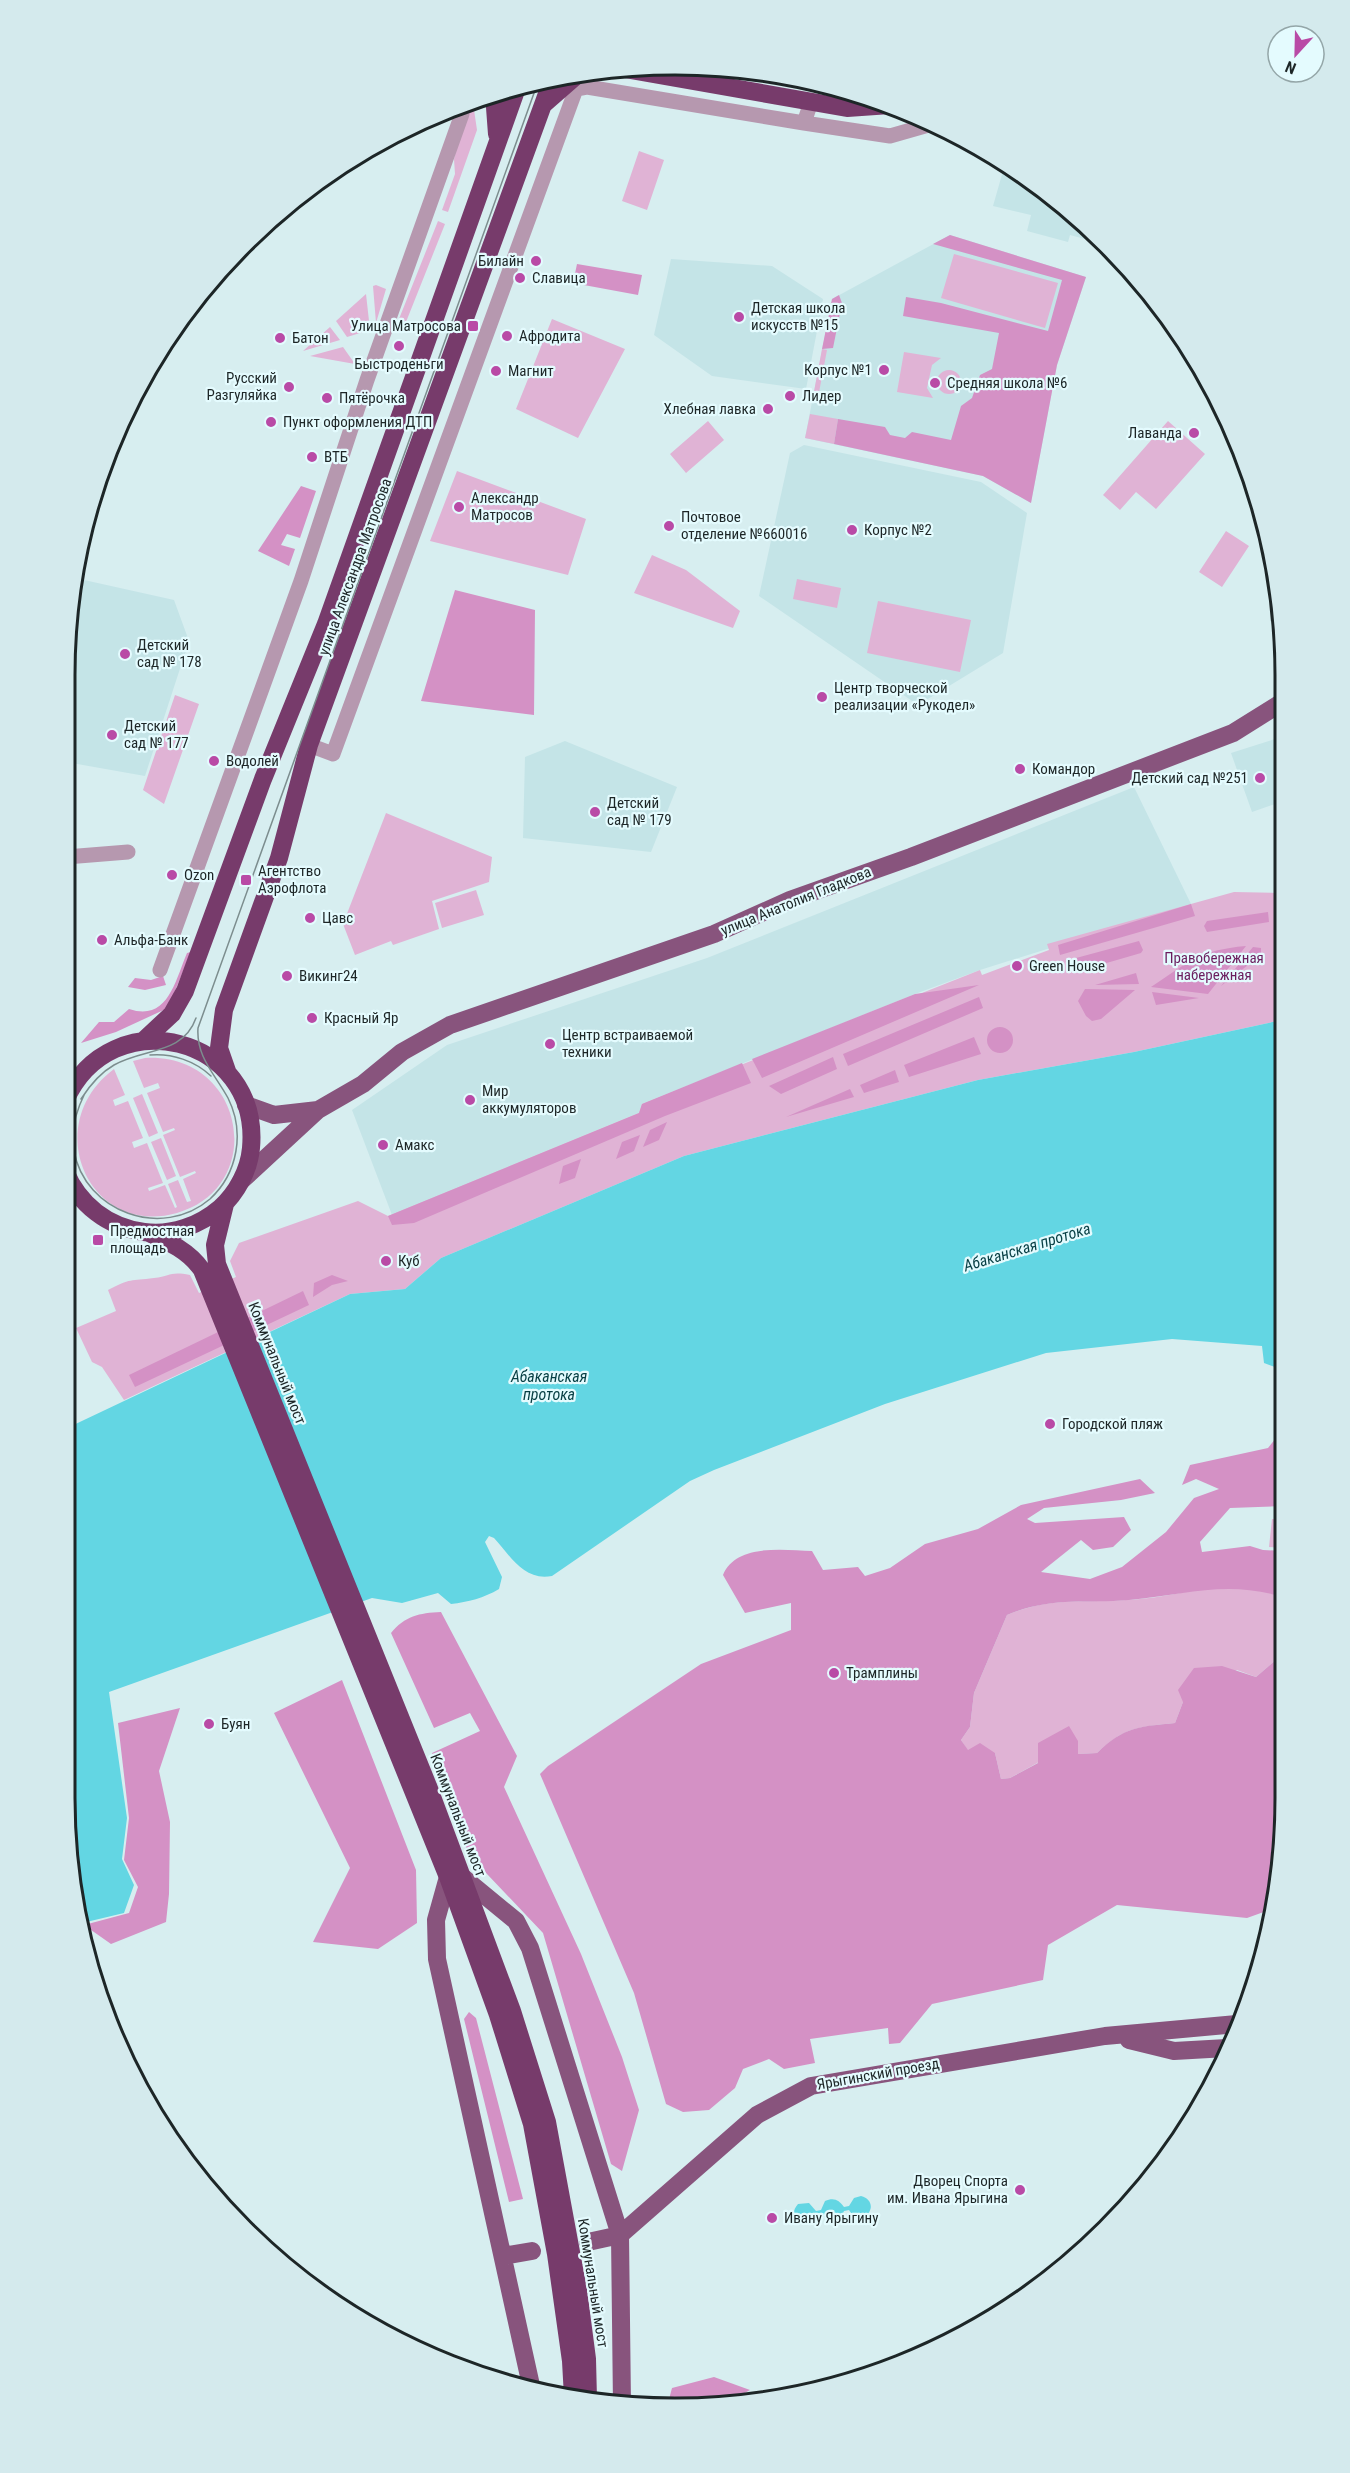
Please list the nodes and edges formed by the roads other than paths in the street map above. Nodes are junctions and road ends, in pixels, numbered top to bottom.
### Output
1 (661, 75) edge
2 (564, 86) edge
3 (549, 89) edge
4 (514, 97) edge
5 (811, 102) junction
6 (495, 103) edge
7 (543, 105) junction
8 (867, 107) edge
9 (462, 115) edge
10 (804, 123) junction
11 (920, 128) edge
12 (498, 143) junction
13 (1275, 707) edge
14 (309, 745) junction
15 (128, 852) dead end
16 (75, 856) edge
17 (160, 970) dead end
18 (142, 1041) junction
19 (226, 1071) junction
20 (75, 1084) edge
21 (246, 1106) junction
22 (318, 1110) junction
23 (241, 1181) junction
24 (75, 1192) edge
25 (225, 1204) junction
26 (148, 1233) junction
27 (210, 1267) junction
28 (454, 1876) junction
29 (1230, 2025) edge
30 (1116, 2036) junction
31 (1220, 2048) edge
32 (620, 2235) junction
33 (588, 2242) dead end
34 (532, 2251) dead end
35 (503, 2256) junction
36 (530, 2380) edge
37 (573, 2389) edge
38 (588, 2391) edge
39 (621, 2395) edge

1 - 5 highway
2 - 7 highway
3 - 7 highway, улица Александра Матросова
4 - 12 highway, улица Александра Матросова
5 - 8 highway
5 - 10 street
6 - 12 highway
7 - 14 highway, улица Александра Матросова
9 - 17 street
10 - 11 street
10 - 14 street
12 - 18 highway, улица Александра Матросова
13 - 22 main road, улица Анатолия Гладкова
14 - 19 highway, улица Александра Матросова
15 - 16 street
18 - 19 highway
18 - 20 highway
19 - 21 highway
21 - 22 main road
21 - 23 highway
22 - 23 main road
23 - 25 highway
24 - 26 highway
25 - 26 highway
25 - 27 highway
26 - 27 highway
27 - 28 highway, Коммунальный мост
28 - 32 main road
28 - 35 main road
28 - 37 highway, Коммунальный мост
28 - 38 highway, Коммунальный мост
29 - 30 main road, Ярыгинский проезд
30 - 31 main road, Ярыгинский проезд
30 - 32 main road, Ярыгинский проезд
32 - 33 main road
32 - 39 main road
34 - 35 main road
35 - 36 main road

